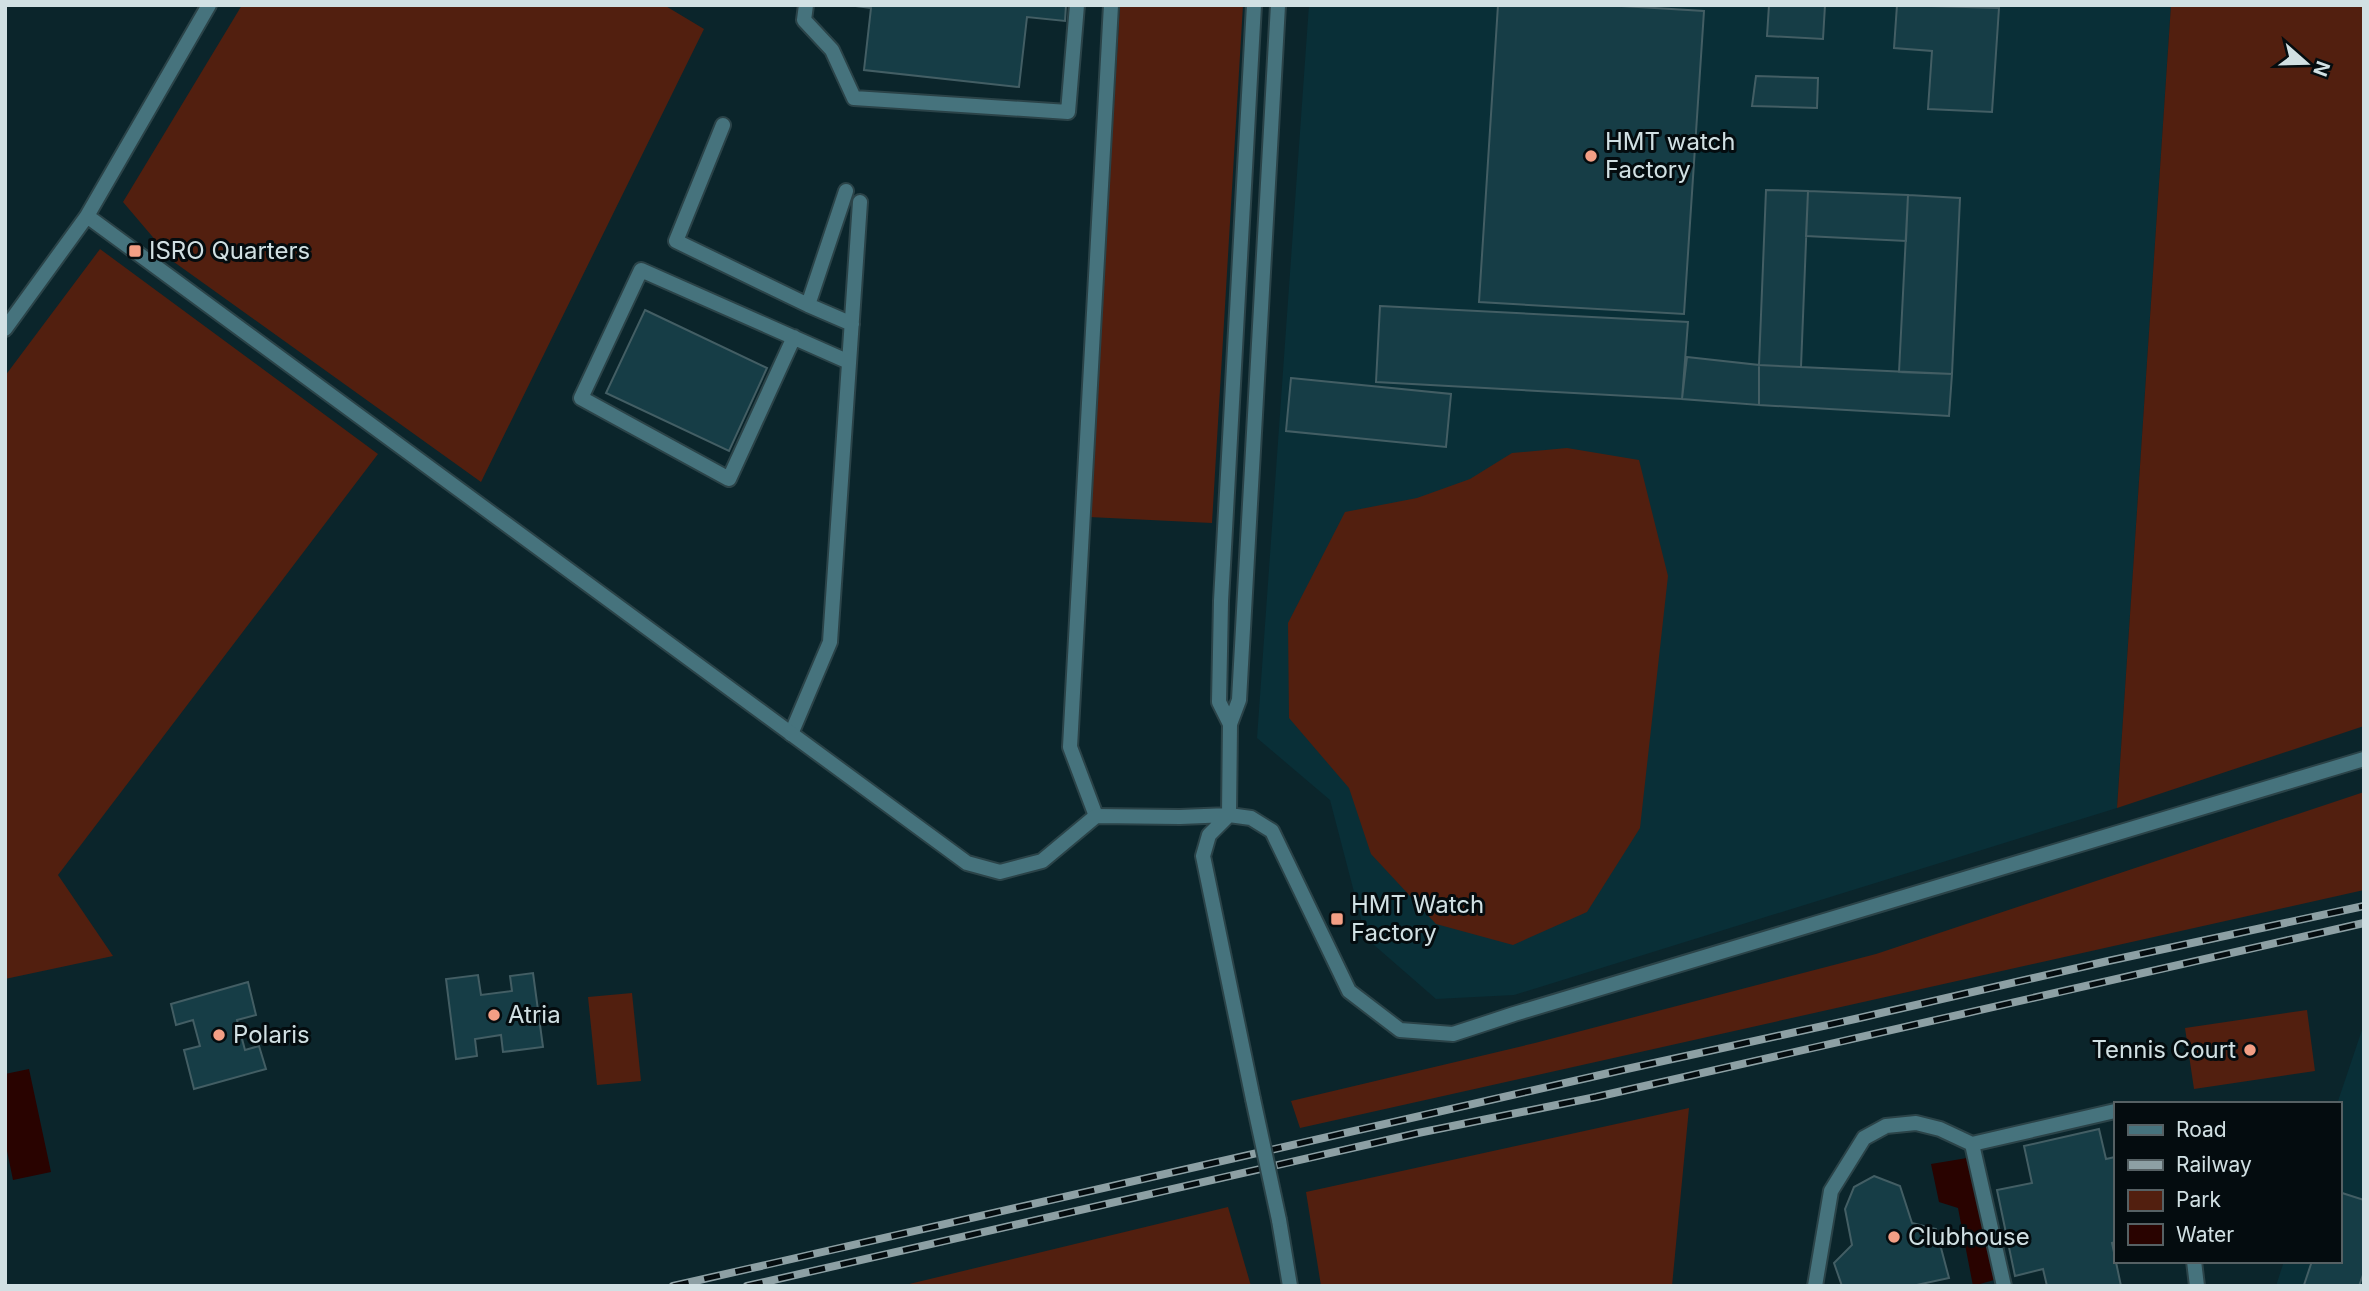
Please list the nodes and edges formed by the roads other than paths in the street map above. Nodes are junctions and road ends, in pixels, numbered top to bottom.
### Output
1 (209, 5) edge
2 (806, 5) edge
3 (1077, 5) edge
4 (1111, 5) edge
5 (1254, 5) edge
6 (1278, 5) edge
7 (723, 125) dead end
8 (846, 191) dead end
9 (860, 202) dead end
10 (87, 216) junction
11 (808, 305) junction
12 (852, 324) junction
13 (5, 329) edge
14 (794, 337) junction
15 (849, 362) junction
16 (1230, 724) junction
17 (792, 734) junction
18 (2364, 759) edge
19 (1229, 815) junction
20 (1096, 816) junction
21 (2114, 1111) edge
22 (1972, 1144) junction
23 (2194, 1263) edge
24 (1290, 1286) edge
25 (1815, 1286) edge
26 (2004, 1286) edge
27 (2197, 1286) edge

1 - 10 street
2 - 3 street
4 - 20 street
5 - 16 street
6 - 16 street
7 - 11 street
8 - 11 street
9 - 12 street
10 - 13 street
10 - 17 street
11 - 12 street
12 - 15 street
14 - 14 street
14 - 15 street
15 - 17 street
16 - 19 street
17 - 20 street
18 - 19 street
19 - 20 street
19 - 24 street, bridge
21 - 22 street
22 - 25 street
22 - 26 street
23 - 27 street

